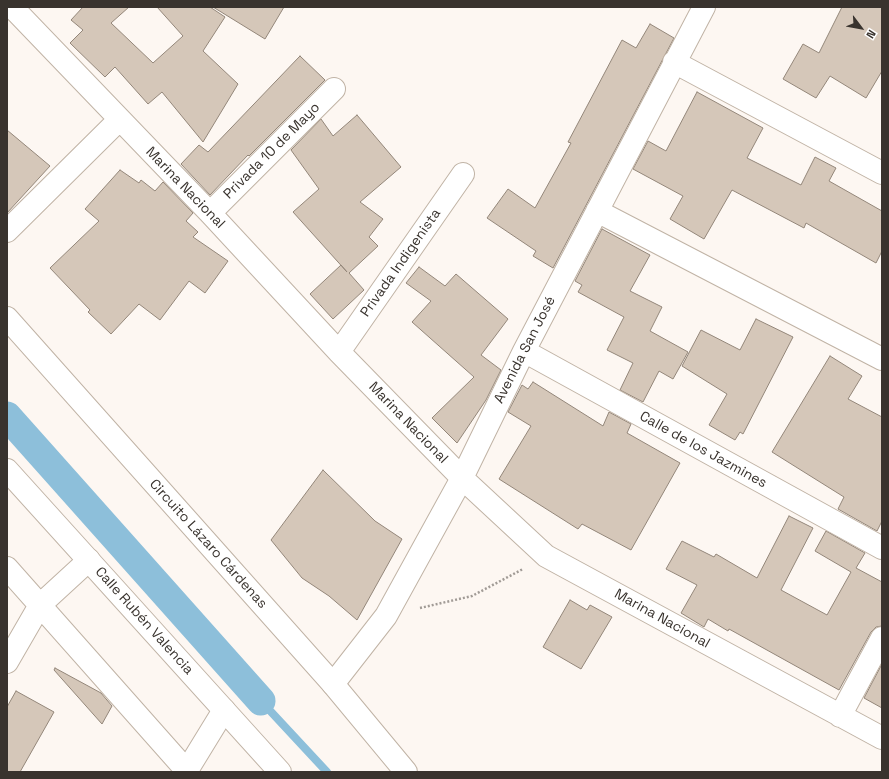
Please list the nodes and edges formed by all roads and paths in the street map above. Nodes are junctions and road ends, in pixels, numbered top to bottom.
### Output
1 (12, 7) edge
2 (704, 7) edge
3 (674, 62) junction
4 (334, 89) dead end
5 (119, 120) junction
6 (882, 173) edge
7 (463, 174) dead end
8 (597, 211) junction
9 (210, 213) junction
10 (7, 231) edge
11 (7, 318) edge
12 (524, 351) junction
13 (339, 352) junction
14 (882, 359) edge
15 (7, 470) edge
16 (462, 478) junction
17 (882, 548) edge
18 (546, 556) junction
19 (89, 560) junction
20 (7, 568) edge
21 (40, 605) junction
22 (386, 616) junction
23 (882, 638) edge
24 (7, 661) edge
25 (333, 684) junction
26 (224, 710) junction
27 (840, 716) junction
28 (882, 738) edge
29 (187, 772) edge
30 (280, 772) edge
31 (406, 772) edge

1 - 5 street, Marina Nacional
2 - 3 street, Avenida San José
3 - 6 street
3 - 8 street, Avenida San José
4 - 9 street, Privada 10 de Mayo
5 - 9 street, Marina Nacional
5 - 10 street
7 - 13 street, Privada Indigenista
8 - 12 street, Avenida San José
8 - 14 street
9 - 13 street, Marina Nacional
11 - 25 street, Circuito Lázaro Cárdenas
12 - 16 street, Avenida San José
12 - 17 street, Calle de los Jazmines
13 - 16 street, Marina Nacional
15 - 19 street, Calle Rubén Valencia
16 - 18 street, Marina Nacional
16 - 22 street, Avenida San José
18 - 22 path
18 - 27 street, Marina Nacional
19 - 21 street
19 - 26 street, Calle Rubén Valencia
20 - 21 street
21 - 24 street
21 - 29 street
22 - 25 street, Avenida San José
23 - 27 street
25 - 31 street, Circuito Lázaro Cárdenas
26 - 29 street
26 - 30 street, Calle Rubén Valencia
27 - 28 street, Marina Nacional

